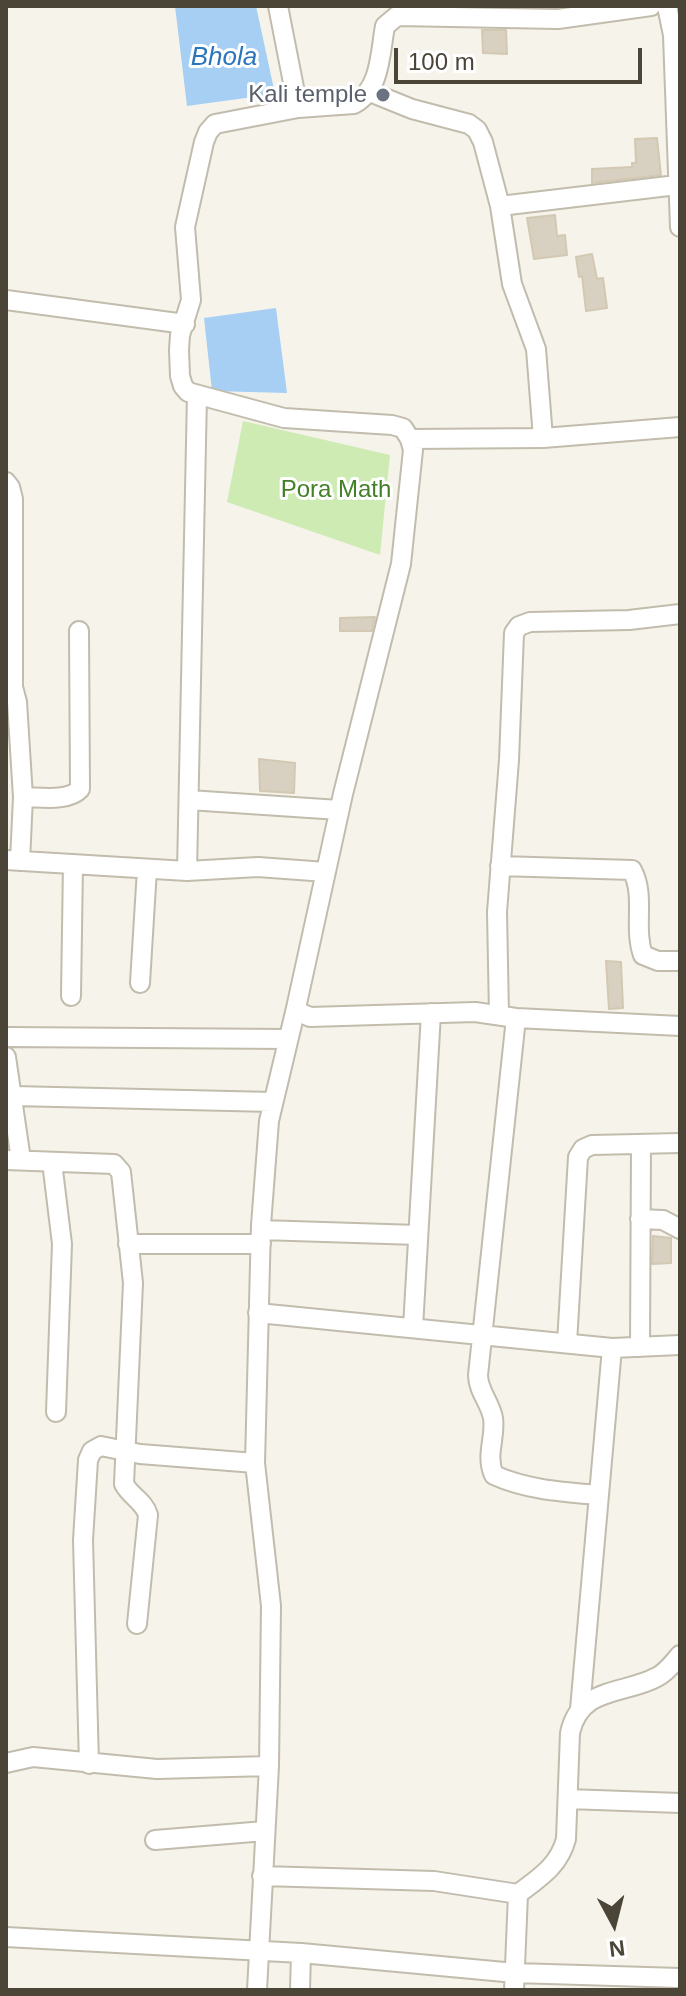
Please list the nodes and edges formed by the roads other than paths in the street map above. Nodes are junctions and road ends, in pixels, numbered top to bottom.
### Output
1 (278, 6) edge
2 (651, 6) edge
3 (667, 6) edge
4 (370, 92) junction
5 (298, 108) junction
6 (678, 145) edge
7 (677, 185) junction
8 (500, 206) junction
9 (680, 225) edge
10 (6, 300) edge
11 (185, 324) junction
12 (197, 395) junction
13 (680, 427) edge
14 (543, 438) junction
15 (410, 439) junction
16 (6, 482) edge
17 (680, 614) edge
18 (79, 631) dead end
19 (10, 688) edge
20 (23, 797) junction
21 (189, 800) junction
22 (339, 810) junction
23 (13, 860) edge
24 (73, 864) junction
25 (500, 866) junction
26 (147, 869) junction
27 (187, 871) junction
28 (326, 872) junction
29 (680, 961) edge
30 (140, 983) dead end
31 (71, 996) dead end
32 (296, 1008) junction
33 (431, 1013) junction
34 (508, 1016) junction
35 (680, 1026) edge
36 (6, 1037) edge
37 (288, 1039) junction
38 (6, 1057) edge
39 (13, 1096) junction
40 (273, 1102) junction
41 (680, 1143) edge
42 (641, 1146) junction
43 (14, 1160) edge
44 (52, 1162) junction
45 (640, 1219) junction
46 (680, 1229) edge
47 (418, 1235) junction
48 (261, 1237) junction
49 (128, 1244) junction
50 (258, 1313) junction
51 (413, 1328) junction
52 (483, 1334) junction
53 (567, 1343) junction
54 (680, 1345) edge
55 (640, 1347) junction
56 (612, 1348) junction
57 (56, 1412) dead end
58 (125, 1452) junction
59 (255, 1463) junction
60 (599, 1495) junction
61 (137, 1624) dead end
62 (677, 1662) edge
63 (580, 1709) junction
64 (6, 1763) edge
65 (89, 1764) junction
66 (269, 1766) junction
67 (568, 1799) junction
68 (680, 1803) edge
69 (265, 1831) junction
70 (155, 1840) dead end
71 (262, 1876) junction
72 (518, 1894) junction
73 (6, 1937) edge
74 (258, 1950) junction
75 (301, 1953) junction
76 (680, 1978) edge
77 (514, 1982) edge
78 (598, 1983) edge
79 (257, 1990) edge
80 (300, 1990) edge

1 - 5 street
2 - 4 street
3 - 6 street
4 - 5 street
4 - 8 street
5 - 11 street
6 - 7 street
7 - 8 street
7 - 9 street
8 - 14 street
10 - 11 street
11 - 12 street
12 - 15 street
12 - 21 street
13 - 14 street
14 - 15 street
15 - 22 street
16 - 19 street
17 - 25 street
18 - 20 street
19 - 20 street
20 - 23 street
21 - 22 street
21 - 27 street
22 - 28 street
23 - 24 street
24 - 26 street
24 - 31 street
25 - 29 street
25 - 34 street
26 - 27 street
26 - 30 street
27 - 28 street
28 - 32 street
32 - 33 street
32 - 37 street
33 - 34 street
33 - 47 street
34 - 35 street
34 - 52 street
36 - 37 street
37 - 40 street
38 - 39 street
39 - 40 street
39 - 43 street
40 - 48 street
41 - 42 street
42 - 45 street
42 - 53 street
43 - 44 street
44 - 49 street
44 - 57 street
45 - 46 street
45 - 55 street
47 - 48 street
47 - 51 street
48 - 49 street
48 - 50 street
49 - 58 street
50 - 51 street
50 - 59 street
51 - 52 street
52 - 53 street
52 - 60 street
53 - 56 street
54 - 55 street
55 - 56 street
56 - 60 street
58 - 59 street
58 - 61 street
58 - 65 street
59 - 66 street
60 - 63 street
62 - 63 street
63 - 67 street
64 - 65 street
65 - 66 street
66 - 69 street
67 - 68 street
67 - 72 street
69 - 70 street
69 - 71 street
71 - 72 street
71 - 74 street
72 - 77 street
73 - 74 street
74 - 75 street
74 - 79 street
75 - 77 street
75 - 80 street
76 - 78 street
77 - 78 street

